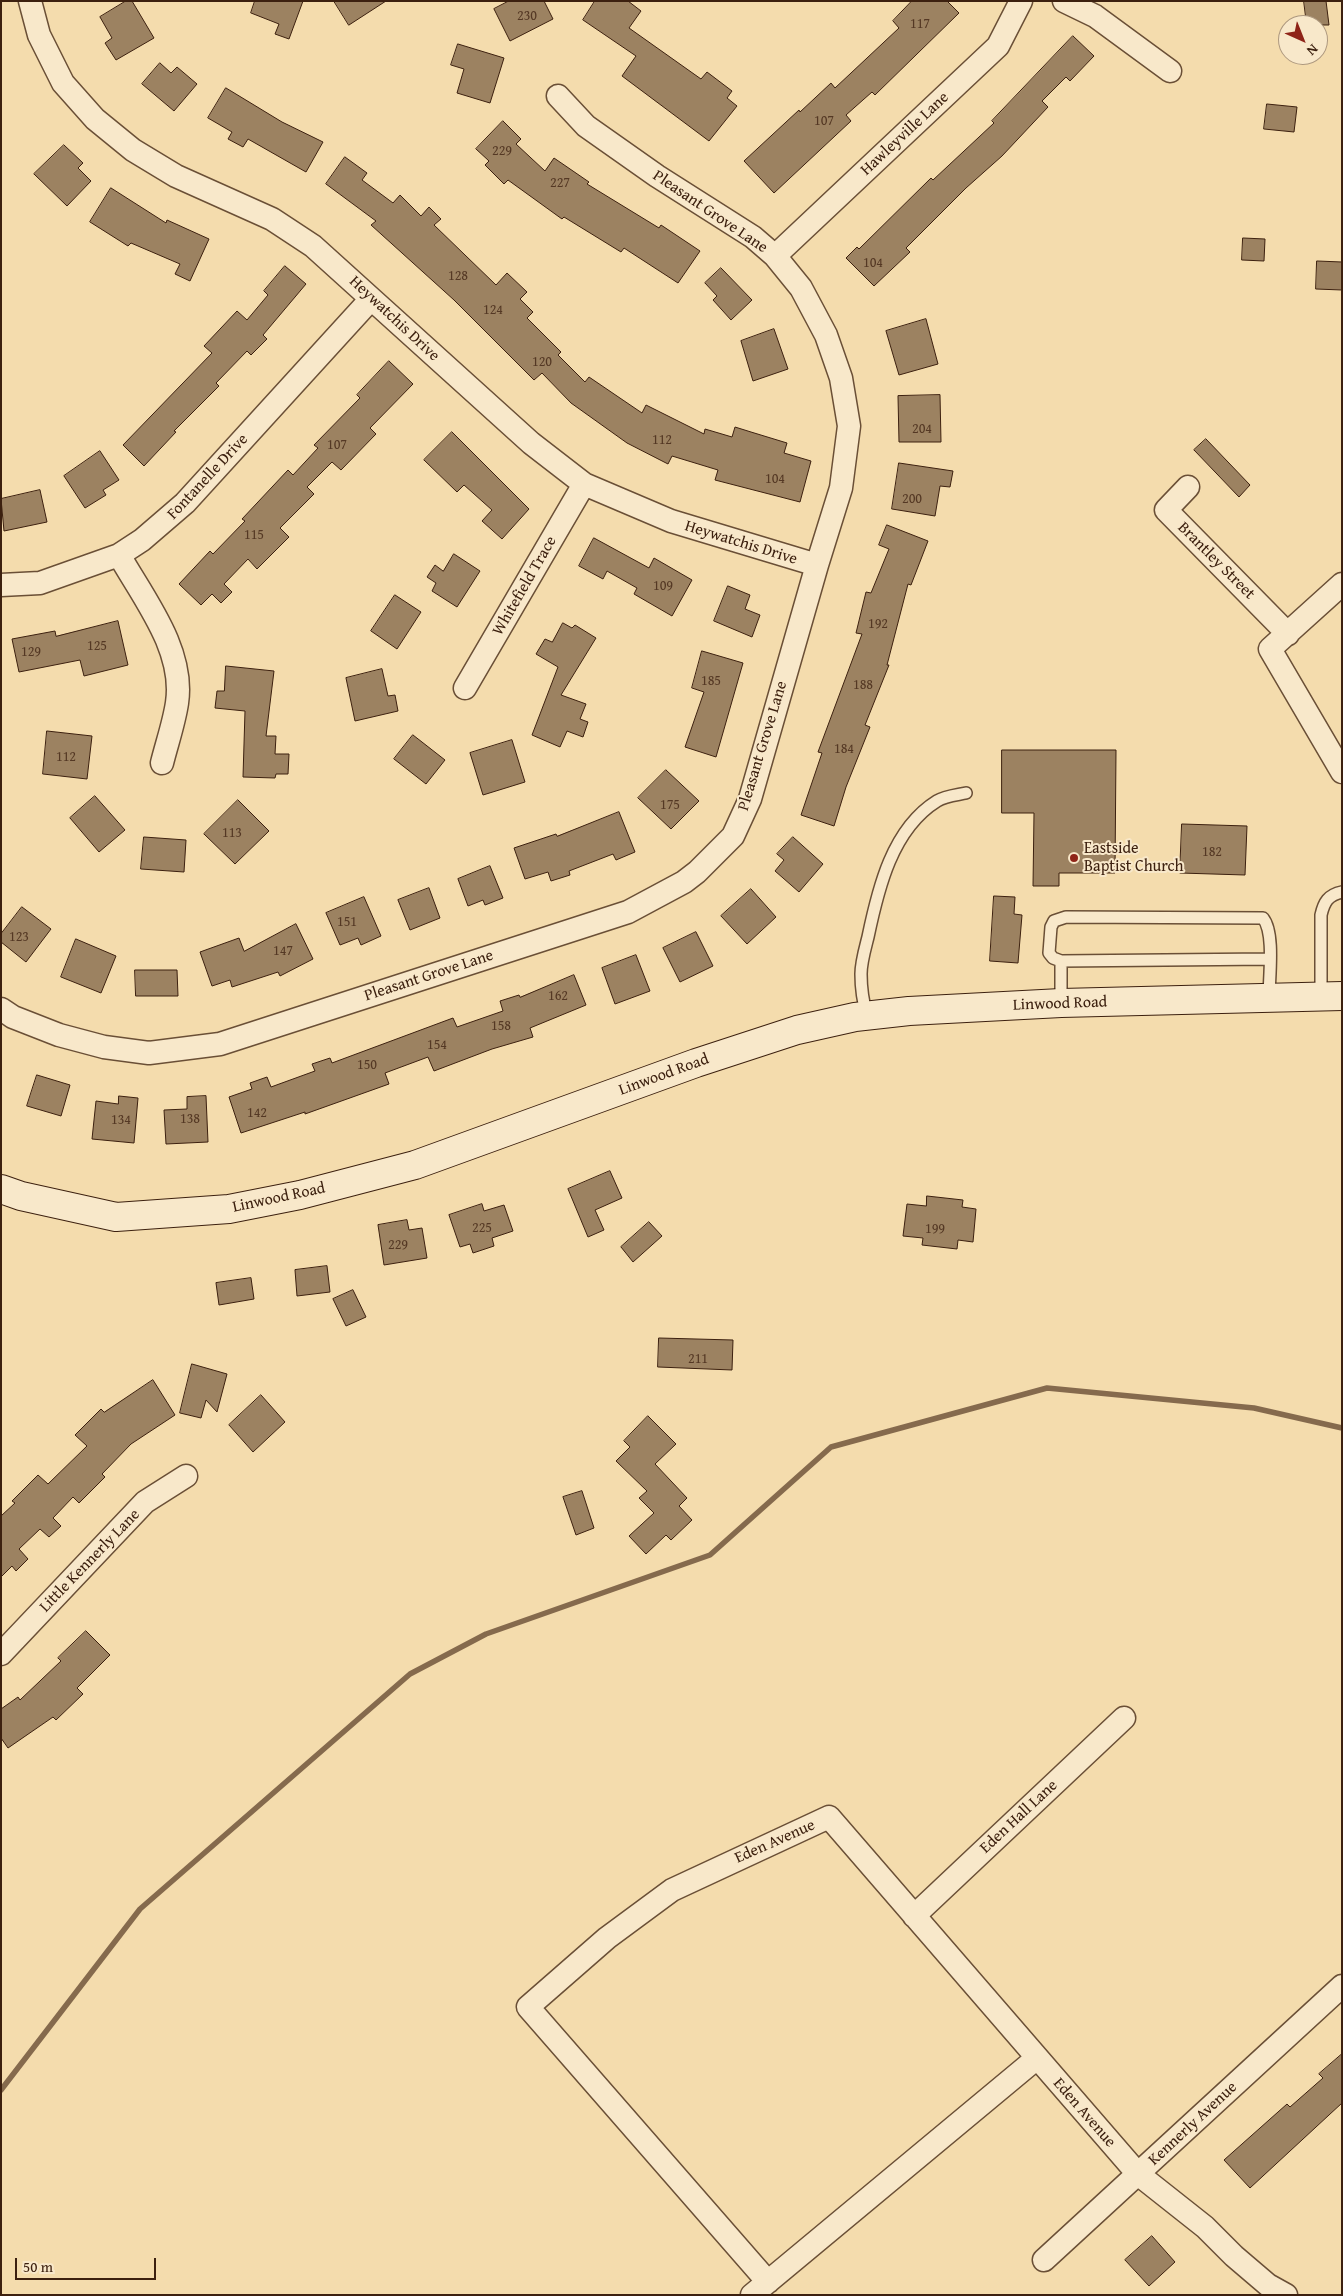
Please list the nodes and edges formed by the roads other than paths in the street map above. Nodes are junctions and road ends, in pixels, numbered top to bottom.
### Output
1 (30, 1) edge
2 (1020, 1) edge
3 (1064, 1) edge
4 (1170, 71) dead end
5 (558, 96) dead end
6 (775, 256) junction
7 (371, 299) junction
8 (584, 484) junction
9 (1188, 487) dead end
10 (119, 556) junction
11 (817, 565) junction
12 (1342, 584) edge
13 (1, 585) edge
14 (1288, 634) junction
15 (466, 688) dead end
16 (162, 763) dead end
17 (1342, 772) edge
18 (966, 793) dead end
19 (1342, 892) edge
20 (1269, 960) junction
21 (1061, 962) junction
22 (1331, 996) edge
23 (1269, 998) junction
24 (1061, 1003) junction
25 (1, 1009) edge
26 (866, 1016) junction
27 (1, 1189) edge
28 (186, 1476) dead end
29 (1, 1654) edge
30 (1124, 1718) dead end
31 (914, 1916) junction
32 (1342, 1986) edge
33 (1037, 2058) junction
34 (1138, 2174) junction
35 (1044, 2260) dead end
36 (760, 2288) edge
37 (1286, 2295) edge

1 - 7 street, Heywatchis Drive
2 - 6 street, Hawleyville Lane
3 - 4 street
5 - 6 street, Pleasant Grove Lane
6 - 11 street, Pleasant Grove Lane
7 - 8 street, Heywatchis Drive
7 - 10 street, Fontanelle Drive
8 - 11 street, Heywatchis Drive
8 - 15 street, Whitefield Trace
9 - 14 street, Brantley Street
10 - 13 street, Fontanelle Drive
10 - 16 street
11 - 25 street, Pleasant Grove Lane
12 - 14 street
14 - 17 street
18 - 26 lane
19 - 22 lane
20 - 21 lane
20 - 21 lane
20 - 23 lane
21 - 24 lane
22 - 23 street, Linwood Road
23 - 24 street, Linwood Road
24 - 26 street, Linwood Road
26 - 27 street, Linwood Road
28 - 29 street, Little Kennerly Lane
30 - 31 street, Eden Hall Lane
31 - 33 street, Eden Avenue
31 - 36 street, Eden Avenue
32 - 34 street, Kennerly Avenue
33 - 34 street, Eden Avenue
33 - 36 street
34 - 35 street, Kennerly Avenue
34 - 37 street, Eden Avenue

